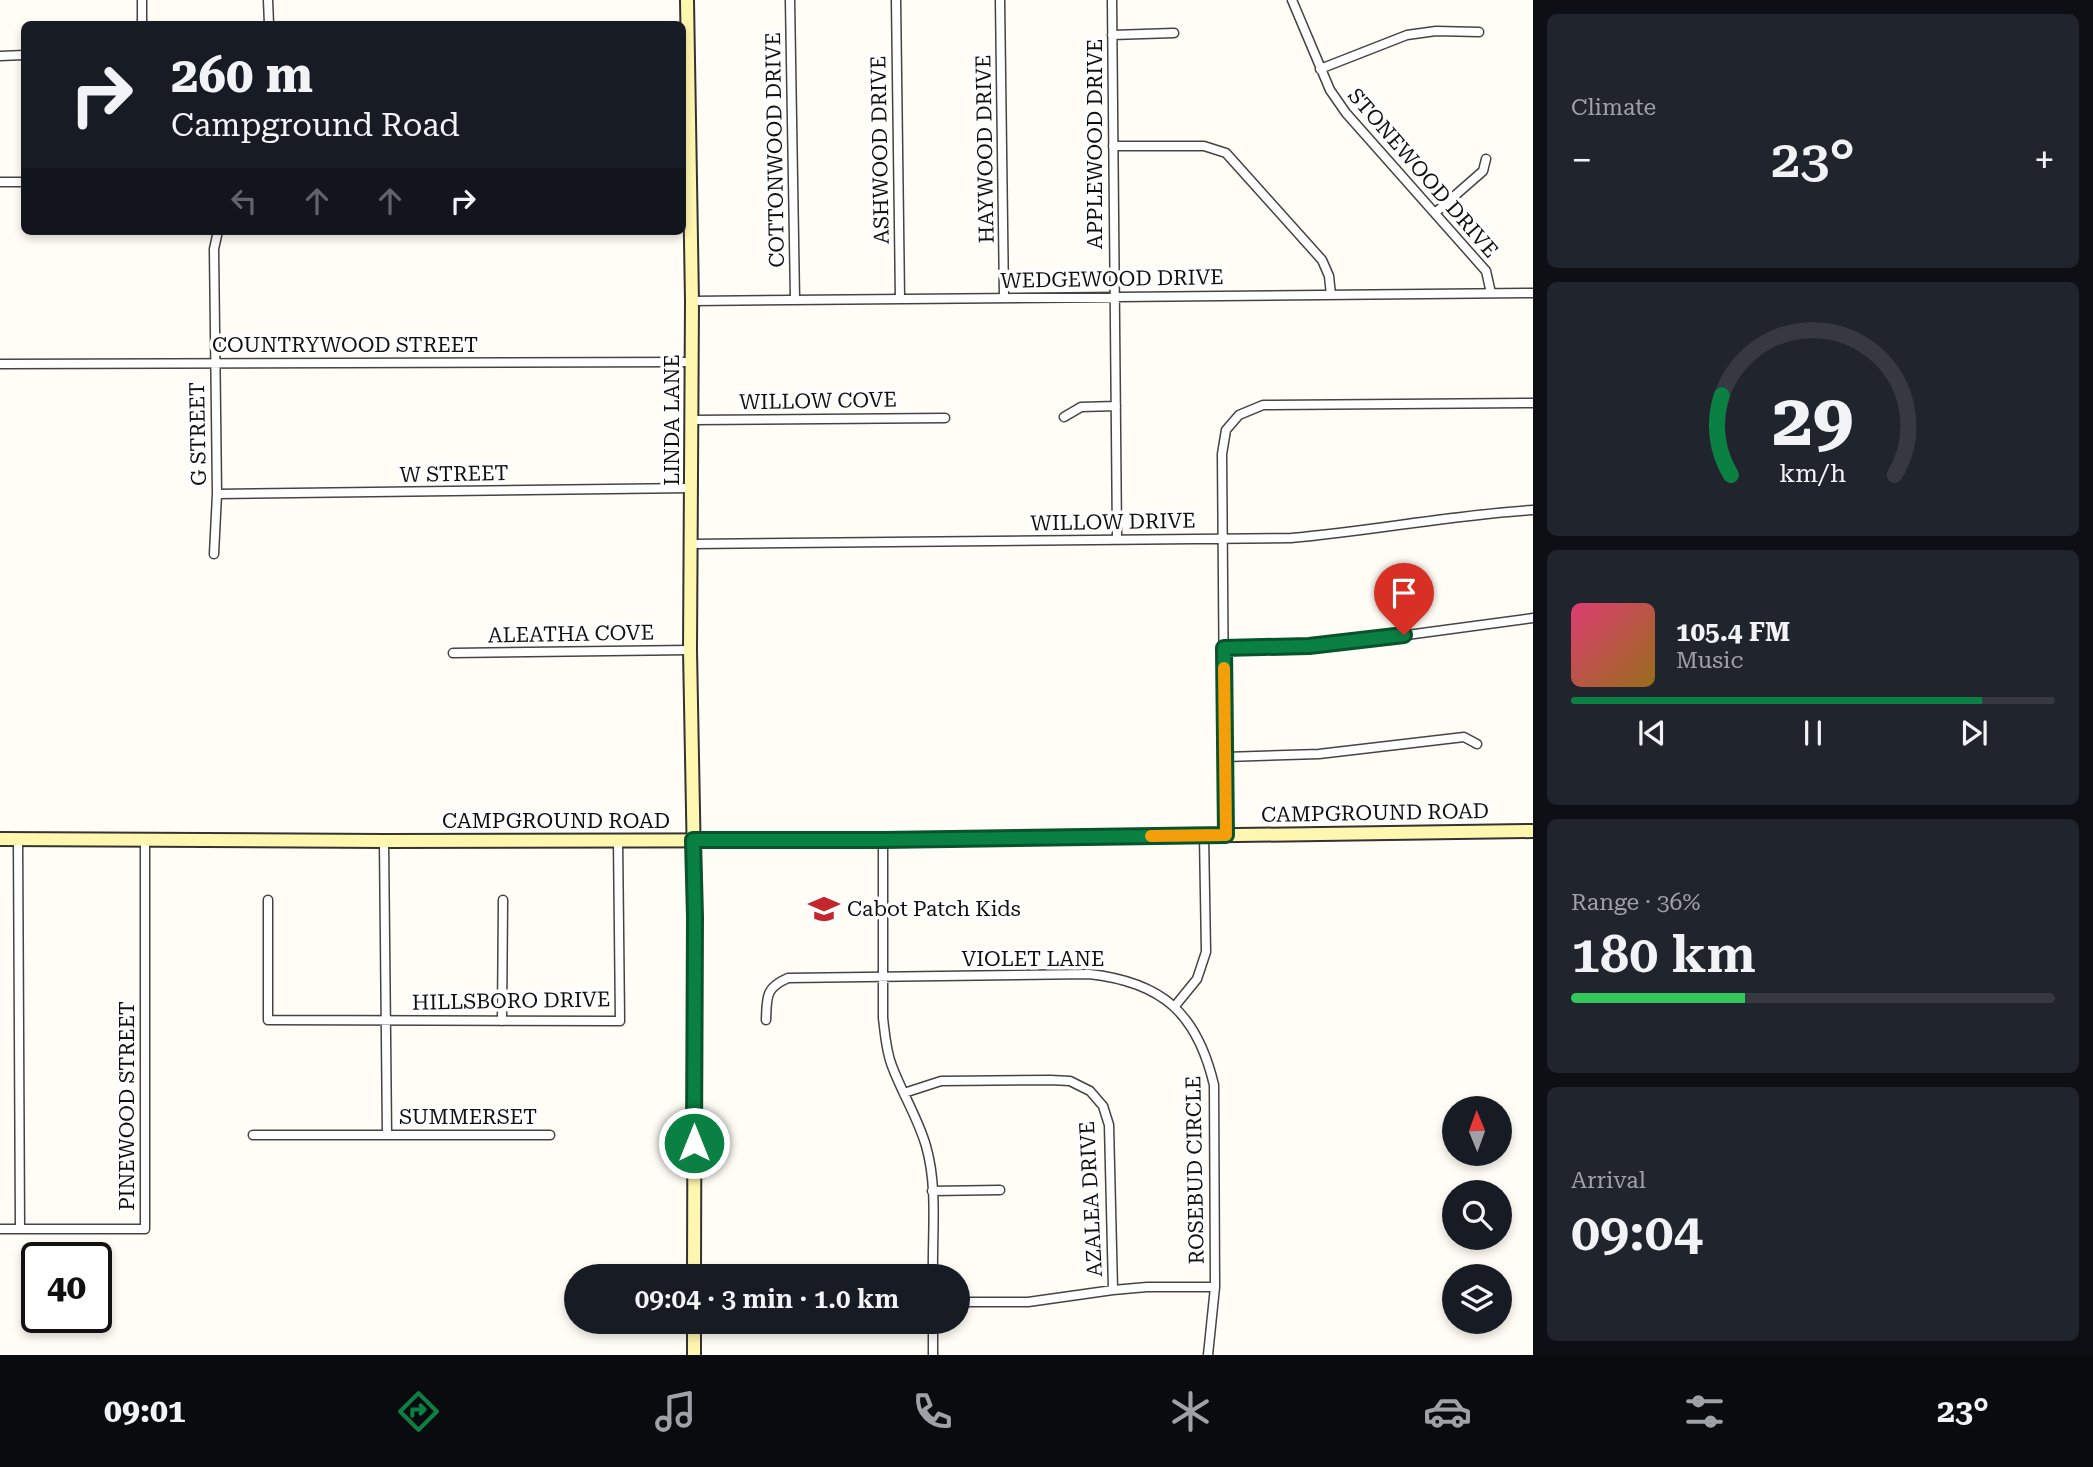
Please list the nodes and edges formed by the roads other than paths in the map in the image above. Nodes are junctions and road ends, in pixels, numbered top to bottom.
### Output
1 (142, 0) edge
2 (268, 0) edge
3 (687, 0) edge
4 (790, 0) edge
5 (896, 0) edge
6 (1000, 0) edge
7 (1112, 0) edge
8 (1292, 0) edge
9 (142, 21) edge
10 (269, 21) edge
11 (686, 26) edge
12 (1479, 32) dead end
13 (1174, 33) dead end
14 (1112, 35) junction
15 (21, 55) edge
16 (0, 56) edge
17 (1320, 69) junction
18 (686, 87) edge
19 (1113, 146) junction
20 (1486, 159) dead end
21 (0, 182) edge
22 (21, 182) edge
23 (1435, 213) junction
24 (217, 235) edge
25 (1491, 293) junction
26 (1533, 293) edge
27 (1331, 295) junction
28 (1114, 297) junction
29 (1004, 298) junction
30 (900, 299) junction
31 (795, 300) junction
32 (692, 301) junction
33 (214, 362) junction
34 (691, 362) junction
35 (0, 364) edge
36 (1533, 403) edge
37 (1116, 406) junction
38 (1065, 417) dead end
39 (945, 418) dead end
40 (691, 420) junction
41 (691, 488) junction
42 (217, 494) junction
43 (1533, 510) edge
44 (1223, 538) junction
45 (1117, 539) junction
46 (692, 544) junction
47 (215, 554) dead end
48 (1533, 618) edge
49 (1224, 648) junction
50 (690, 650) junction
51 (453, 653) dead end
52 (1477, 744) dead end
53 (1225, 757) junction
54 (1533, 831) edge
55 (1204, 835) junction
56 (1226, 835) junction
57 (0, 839) edge
58 (18, 839) junction
59 (145, 839) junction
60 (618, 840) junction
61 (693, 840) junction
62 (883, 840) junction
63 (384, 841) junction
64 (268, 900) dead end
65 (503, 900) dead end
66 (883, 977) junction
67 (1175, 1006) junction
68 (386, 1020) junction
69 (766, 1020) dead end
70 (502, 1021) junction
71 (904, 1093) junction
72 (253, 1135) dead end
73 (387, 1135) junction
74 (550, 1135) dead end
75 (1000, 1190) dead end
76 (932, 1191) junction
77 (0, 1229) edge
78 (20, 1229) junction
79 (694, 1264) edge
80 (933, 1264) edge
81 (1215, 1287) junction
82 (1113, 1290) junction
83 (970, 1303) edge
84 (694, 1334) edge
85 (933, 1334) edge
86 (694, 1355) edge
87 (933, 1355) edge
88 (1208, 1355) edge

1 - 9 street
2 - 10 street
3 - 11 street, LINDA LANE
4 - 31 street, COTTONWOOD DRIVE
5 - 30 street, ASHWOOD DRIVE
6 - 29 street, HAYWOOD DRIVE
7 - 14 street, APPLEWOOD DRIVE
8 - 17 street, STONEWOOD DRIVE
12 - 17 street
13 - 14 street
14 - 19 street, APPLEWOOD DRIVE
15 - 16 street
17 - 23 street, STONEWOOD DRIVE
18 - 32 street, LINDA LANE
19 - 27 street
19 - 28 street, APPLEWOOD DRIVE
20 - 23 street
21 - 22 street
23 - 25 street, STONEWOOD DRIVE
24 - 33 street, G STREET
25 - 26 street, WEDGEWOOD DRIVE
25 - 27 street, WEDGEWOOD DRIVE
27 - 28 street, WEDGEWOOD DRIVE
28 - 29 street, WEDGEWOOD DRIVE
28 - 37 street, APPLEWOOD DRIVE
29 - 30 street, WEDGEWOOD DRIVE
30 - 31 street, WEDGEWOOD DRIVE
31 - 32 street, WEDGEWOOD DRIVE
32 - 34 street, LINDA LANE
33 - 34 street, COUNTRYWOOD STREET
33 - 35 street, COUNTRYWOOD STREET
33 - 42 street, G STREET
34 - 40 street, LINDA LANE
36 - 44 street
37 - 38 street
37 - 45 street, APPLEWOOD DRIVE
39 - 40 street, WILLOW COVE
40 - 41 street, LINDA LANE
41 - 42 street, W STREET
41 - 46 street, LINDA LANE
42 - 47 street, G STREET
43 - 44 street, WILLOW DRIVE
44 - 45 street, WILLOW DRIVE
44 - 49 street
45 - 46 street, WILLOW DRIVE
46 - 50 street, LINDA LANE
48 - 49 street
49 - 53 street
50 - 51 street, ALEATHA COVE
50 - 61 street, LINDA LANE
52 - 53 street
53 - 56 street
54 - 56 street, CAMPGROUND ROAD
55 - 56 street, CAMPGROUND ROAD
55 - 62 street, CAMPGROUND ROAD
55 - 67 street
57 - 58 street, CAMPGROUND ROAD
58 - 59 street, CAMPGROUND ROAD
58 - 78 street
59 - 63 street, CAMPGROUND ROAD
59 - 78 street, PINEWOOD STREET
60 - 61 street, CAMPGROUND ROAD
60 - 63 street, CAMPGROUND ROAD
60 - 70 street, HILLSBORO DRIVE
61 - 62 street, CAMPGROUND ROAD
61 - 79 street, LINDA LANE
62 - 66 street
63 - 68 street, SUMMERSET
64 - 68 street, HILLSBORO DRIVE
65 - 70 street
66 - 67 street, VIOLET LANE
66 - 69 street, VIOLET LANE
66 - 71 street
67 - 81 street, ROSEBUD CIRCLE
68 - 70 street, HILLSBORO DRIVE
68 - 73 street, SUMMERSET
71 - 76 street
71 - 82 street, AZALEA DRIVE
72 - 73 street, SUMMERSET
73 - 74 street, SUMMERSET
75 - 76 street
76 - 80 street
77 - 78 street, PINEWOOD STREET
81 - 82 street
81 - 88 street, ROSEBUD CIRCLE
82 - 83 street
84 - 86 street
85 - 87 street

